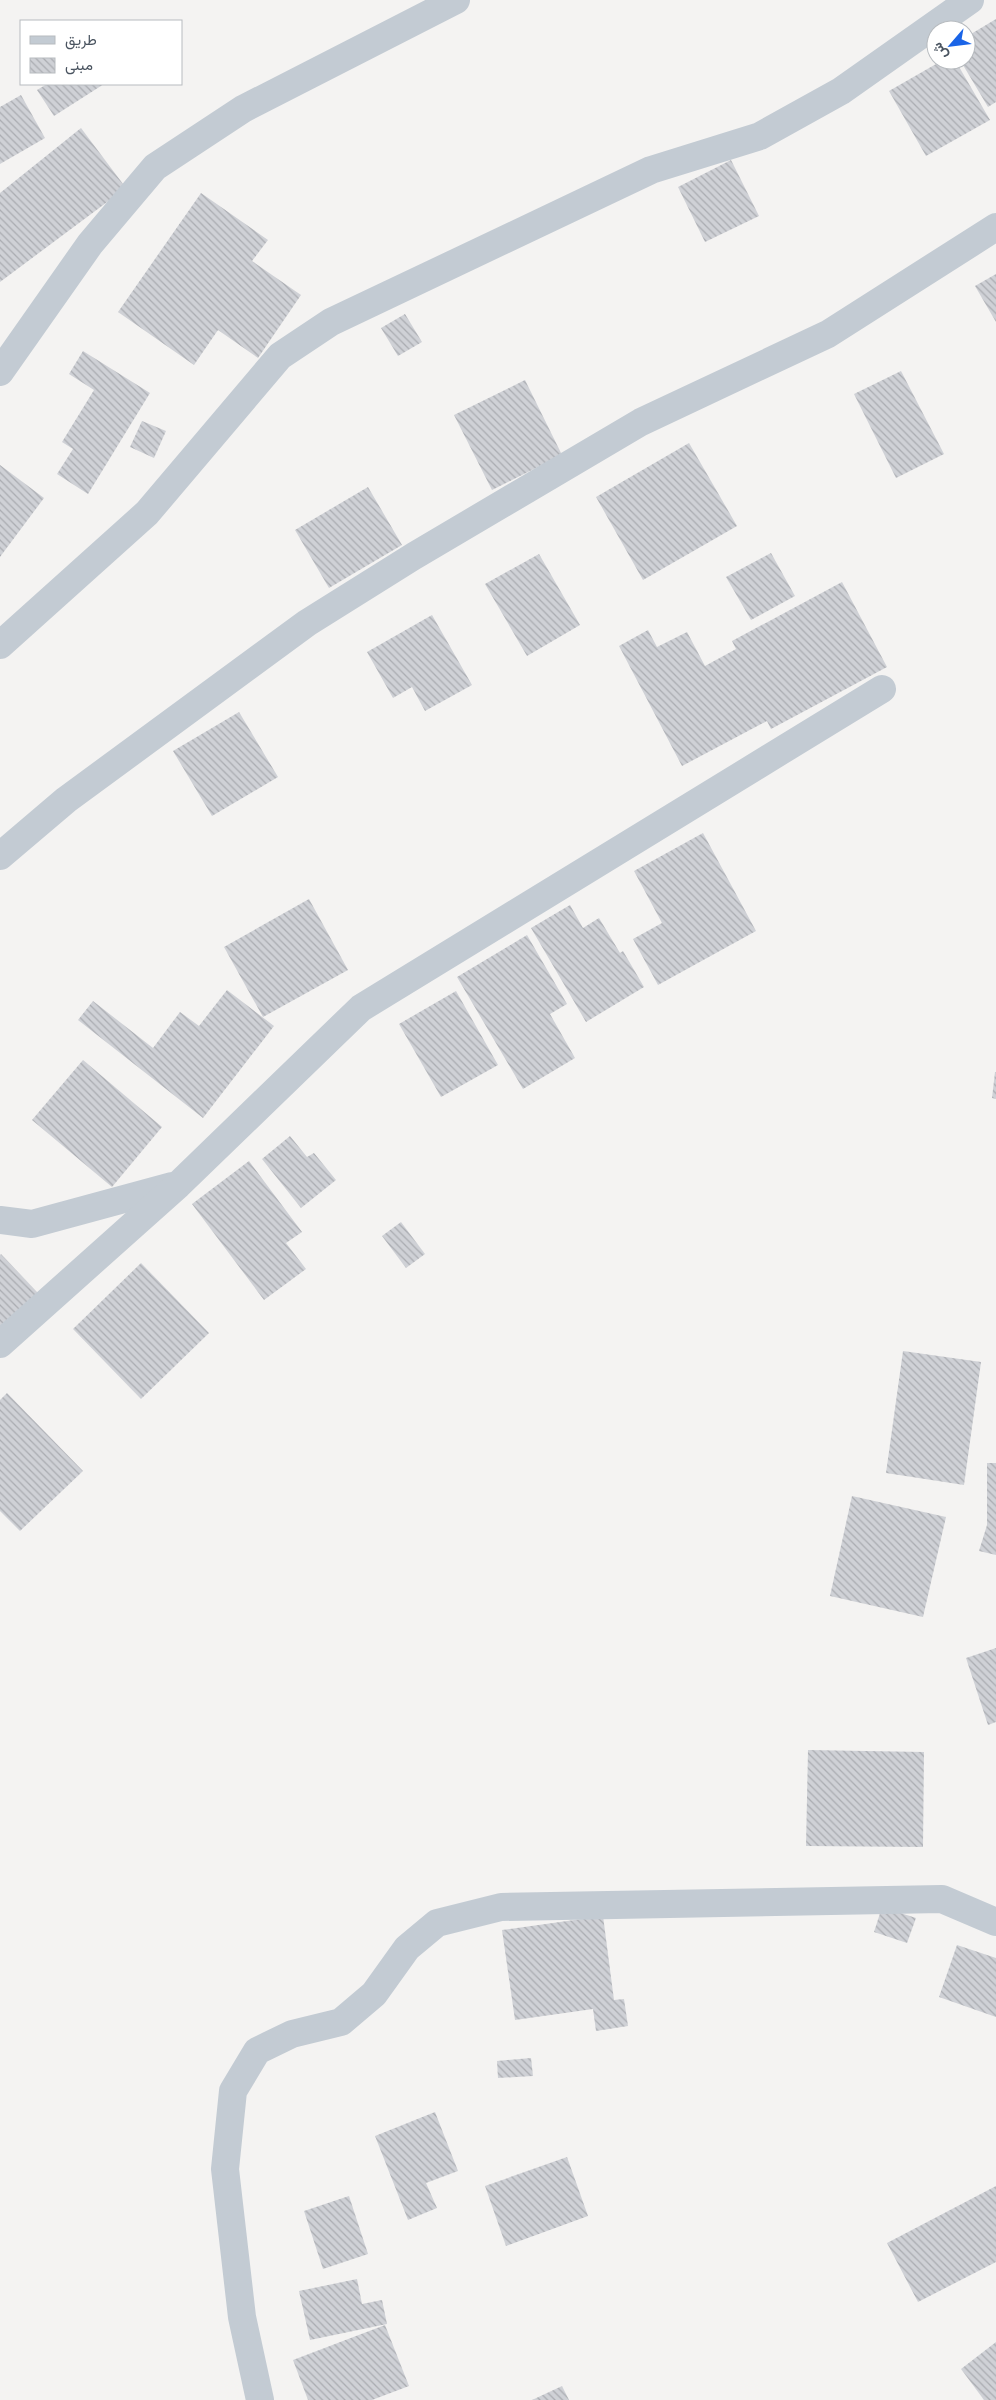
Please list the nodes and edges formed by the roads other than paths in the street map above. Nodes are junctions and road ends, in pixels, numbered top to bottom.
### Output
1 (456, 0) edge
2 (970, 0) edge
3 (996, 227) edge
4 (0, 372) edge
5 (0, 645) edge
6 (882, 689) dead end
7 (0, 856) edge
8 (178, 1185) junction
9 (0, 1220) edge
10 (0, 1344) edge
11 (996, 1922) edge
12 (260, 2400) edge

1 - 4 street
2 - 5 street
3 - 7 street
6 - 8 street
8 - 9 street
8 - 10 street
11 - 12 street

